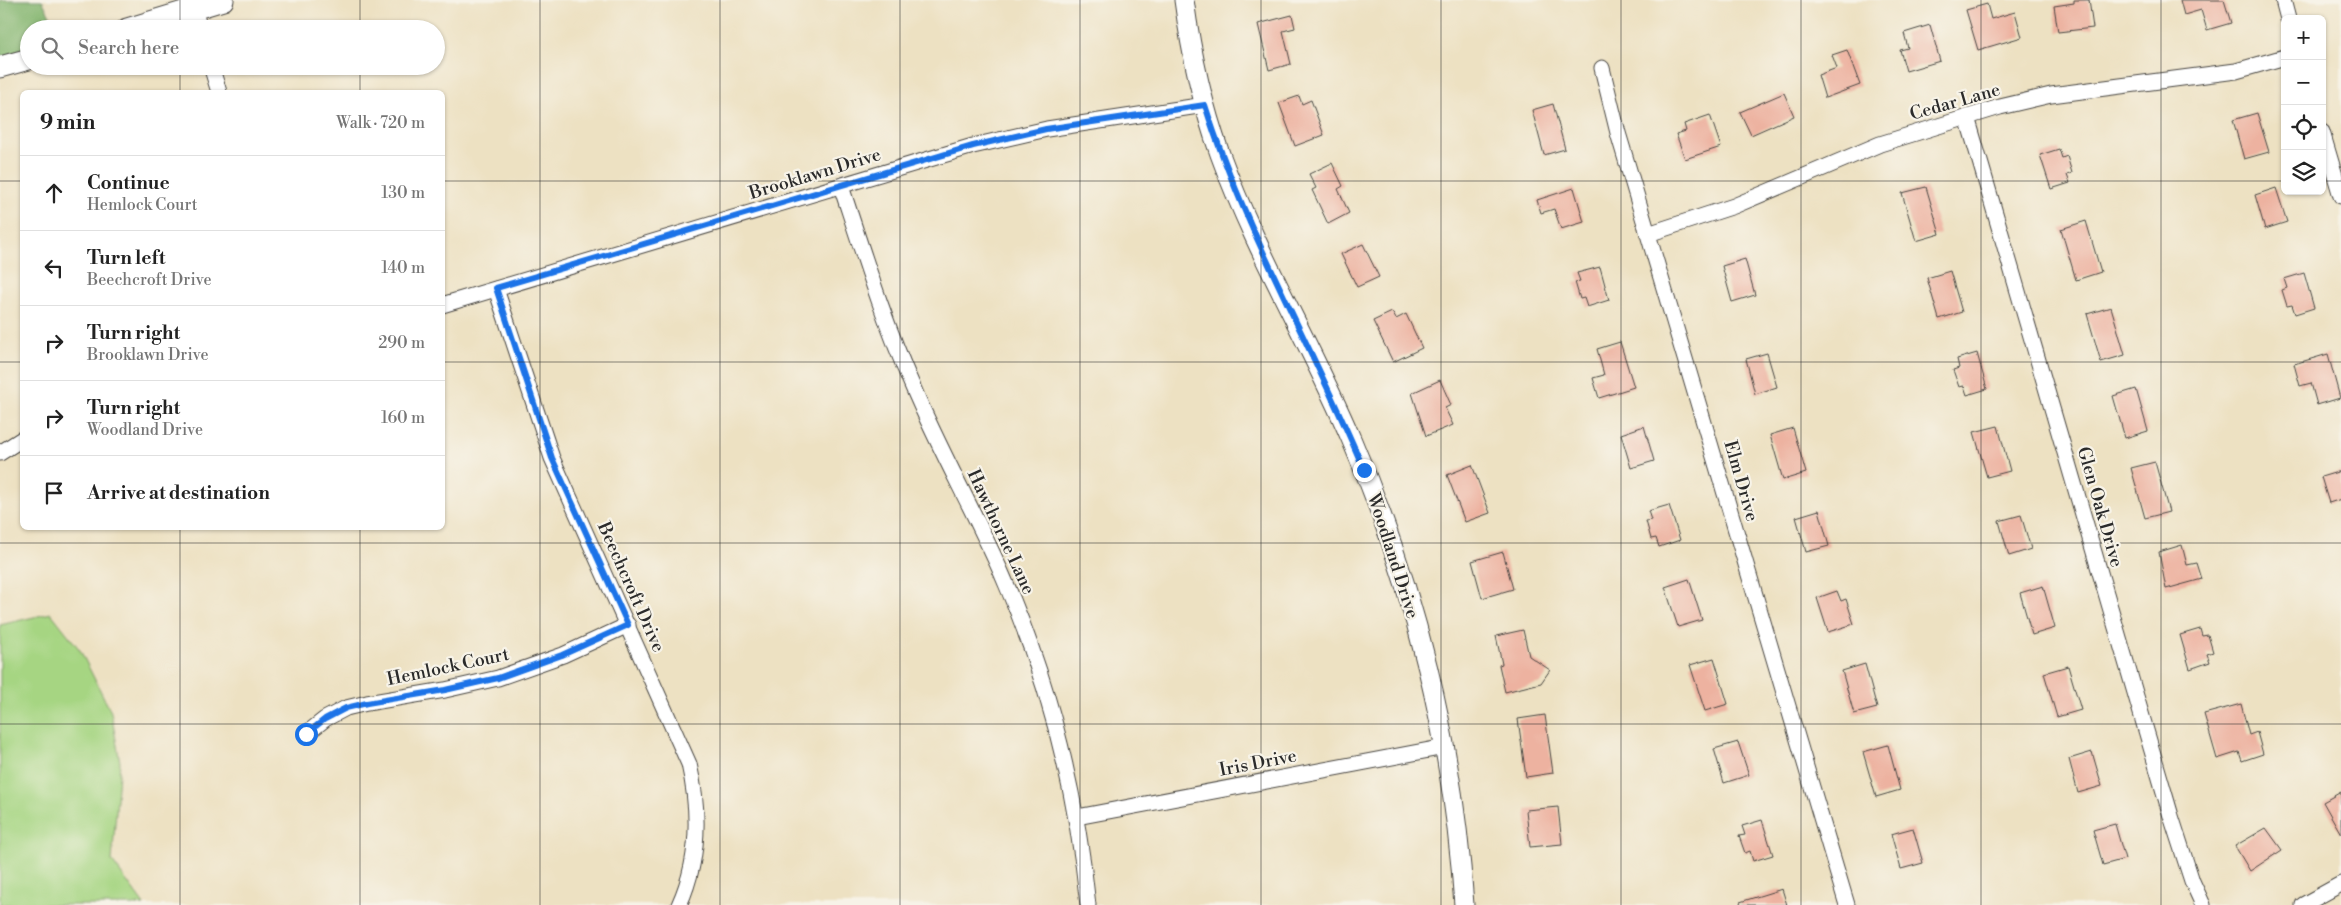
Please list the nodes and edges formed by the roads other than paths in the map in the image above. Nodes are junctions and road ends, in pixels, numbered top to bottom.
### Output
1 (223, 0) edge
2 (1184, 0) edge
3 (2283, 0) edge
4 (2287, 15) edge
5 (197, 19) edge
6 (2281, 58) edge
7 (20, 61) edge
8 (0, 67) edge
9 (1602, 68) dead end
10 (214, 75) edge
11 (218, 90) edge
12 (1205, 105) junction
13 (1967, 117) junction
14 (2326, 145) edge
15 (841, 186) junction
16 (2341, 196) edge
17 (1648, 234) junction
18 (496, 288) junction
19 (445, 304) edge
20 (20, 440) edge
21 (0, 453) edge
22 (628, 625) junction
23 (306, 734) dead end
24 (1445, 747) junction
25 (1077, 817) junction
26 (2341, 884) edge
27 (679, 905) edge
28 (1088, 905) edge
29 (1464, 905) edge
30 (1847, 905) edge
31 (2203, 905) edge
32 (2303, 905) edge

1 - 5 main road
2 - 12 street, Woodland Drive
3 - 4 street
6 - 13 street, Cedar Lane
7 - 8 main road
9 - 17 street, Elm Drive
10 - 11 street
12 - 15 street, Brooklawn Drive
12 - 24 street, Woodland Drive
13 - 17 street, Cedar Lane
13 - 31 street, Glen Oak Drive
14 - 16 street
15 - 18 street, Brooklawn Drive
15 - 25 street, Hawthorne Lane
17 - 30 street, Elm Drive
18 - 19 street, Brooklawn Drive
18 - 22 street, Beechcroft Drive
20 - 21 street
22 - 23 street, Hemlock Court
22 - 27 street, Beechcroft Drive
24 - 25 street, Iris Drive
24 - 29 street, Woodland Drive
25 - 28 street, Hawthorne Lane
26 - 32 street

